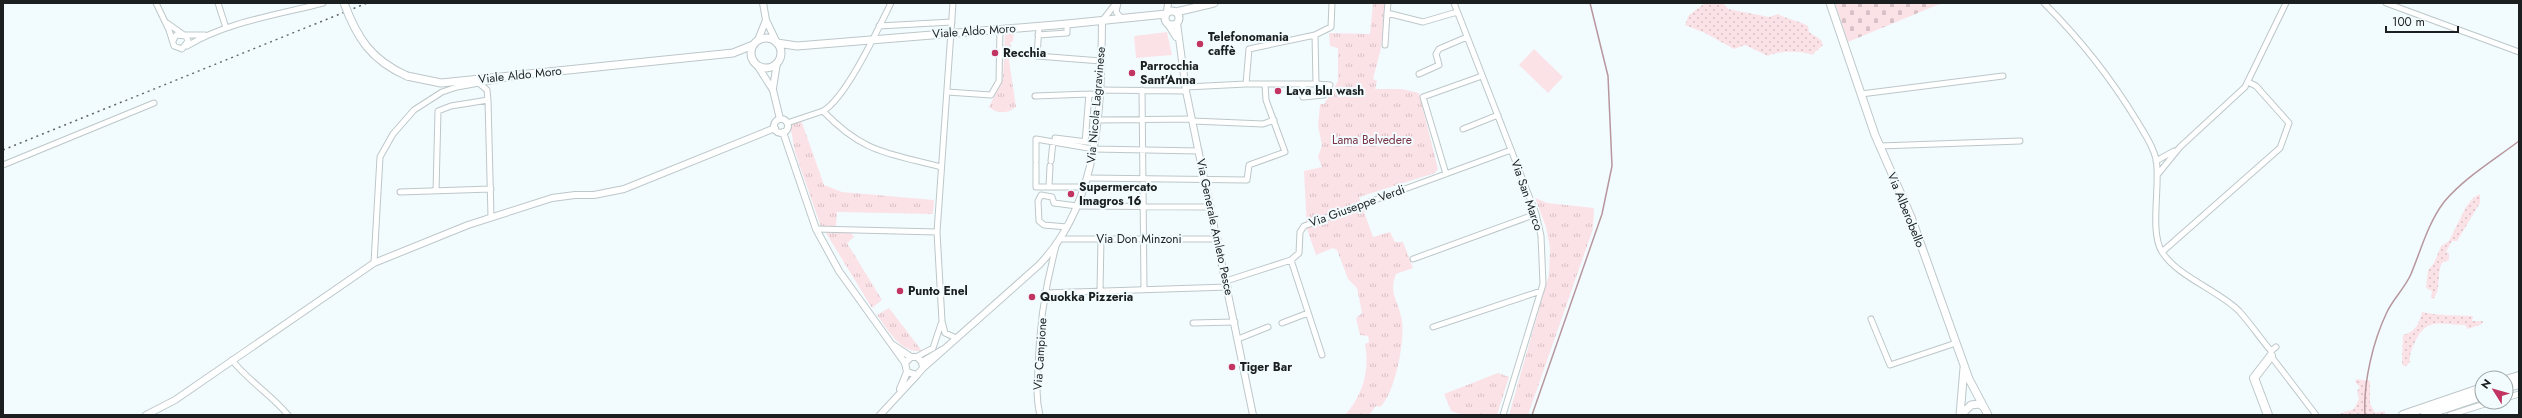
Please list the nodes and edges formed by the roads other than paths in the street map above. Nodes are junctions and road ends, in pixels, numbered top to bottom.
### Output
1 (156, 3) edge
2 (218, 3) edge
3 (323, 3) edge
4 (344, 3) edge
5 (763, 3) edge
6 (891, 3) edge
7 (953, 3) edge
8 (1117, 3) edge
9 (1170, 3) edge
10 (1214, 3) edge
11 (1332, 3) edge
12 (1388, 3) edge
13 (1454, 3) edge
14 (1830, 3) edge
15 (2044, 3) edge
16 (2286, 3) edge
17 (2386, 3) edge
18 (1191, 9) junction
19 (1171, 12) junction
20 (1457, 12) junction
21 (1387, 13) junction
22 (1152, 16) junction
23 (1122, 19) junction
24 (766, 20) junction
25 (165, 21) junction
26 (1102, 21) junction
27 (952, 22) junction
28 (1178, 22) junction
29 (1167, 23) junction
30 (1067, 24) junction
31 (879, 26) junction
32 (1039, 27) junction
33 (226, 28) junction
34 (1000, 29) junction
35 (951, 33) junction
36 (208, 34) junction
37 (184, 35) junction
38 (1038, 35) junction
39 (1315, 35) junction
40 (1467, 37) junction
41 (872, 40) junction
42 (1178, 40) junction
43 (172, 41) junction
44 (756, 42) junction
45 (777, 43) junction
46 (1385, 45) dead end
47 (187, 46) junction
48 (797, 46) junction
49 (2519, 52) edge
50 (733, 53) junction
51 (780, 54) junction
52 (1101, 61) junction
53 (755, 63) junction
54 (777, 63) junction
55 (1419, 74) dead end
56 (509, 76) junction
57 (1482, 76) junction
58 (2003, 76) dead end
59 (497, 81) junction
60 (2248, 82) junction
61 (479, 84) junction
62 (1246, 84) junction
63 (1316, 84) junction
64 (1264, 85) junction
65 (1303, 85) junction
66 (1186, 89) junction
67 (773, 90) junction
68 (1142, 90) junction
69 (947, 92) junction
70 (1099, 92) junction
71 (1090, 94) junction
72 (1861, 94) junction
73 (1035, 96) dead end
74 (488, 100) junction
75 (154, 103) dead end
76 (823, 111) junction
77 (1498, 115) junction
78 (780, 119) junction
79 (1097, 120) junction
80 (1142, 120) junction
81 (1192, 120) junction
82 (1274, 120) junction
83 (787, 123) junction
84 (775, 128) junction
85 (1463, 129) dead end
86 (783, 132) junction
87 (1054, 140) junction
88 (2020, 140) dead end
89 (1085, 143) junction
90 (1094, 146) junction
91 (1880, 146) junction
92 (2180, 147) junction
93 (1144, 150) junction
94 (1199, 150) junction
95 (1511, 150) junction
96 (2154, 154) junction
97 (2167, 155) junction
98 (2167, 161) junction
99 (2157, 162) junction
100 (3, 165) edge
101 (941, 167) junction
102 (1446, 174) junction
103 (2157, 176) junction
104 (1144, 177) junction
105 (1088, 178) junction
106 (1205, 179) junction
107 (1049, 187) junction
108 (1085, 187) junction
109 (491, 189) junction
110 (436, 191) junction
111 (400, 192) dead end
112 (1077, 206) junction
113 (1143, 207) junction
114 (1211, 207) junction
115 (1536, 214) junction
116 (491, 217) junction
117 (1067, 227) junction
118 (816, 229) junction
119 (937, 232) junction
120 (1061, 238) junction
121 (1101, 239) junction
122 (1218, 239) junction
123 (1143, 240) junction
124 (1056, 246) junction
125 (2162, 252) junction
126 (1413, 259) dead end
127 (1291, 260) junction
128 (374, 263) junction
129 (1227, 284) junction
130 (1144, 288) junction
131 (1100, 290) junction
132 (1541, 291) junction
133 (1044, 293) junction
134 (1308, 312) junction
135 (1872, 319) dead end
136 (942, 321) junction
137 (1235, 322) junction
138 (1193, 323) dead end
139 (1282, 323) dead end
140 (1433, 327) dead end
141 (1268, 328) dead end
142 (956, 338) junction
143 (1238, 340) junction
144 (1956, 343) junction
145 (893, 345) junction
146 (2276, 347) dead end
147 (2271, 353) junction
148 (1322, 355) dead end
149 (913, 357) junction
150 (232, 360) junction
151 (905, 363) junction
152 (1964, 364) junction
153 (923, 365) junction
154 (907, 372) junction
155 (917, 375) junction
156 (2474, 391) edge
157 (900, 392) junction
158 (2474, 399) edge
159 (1984, 407) junction
160 (2474, 407) edge
161 (146, 415) edge
162 (288, 415) edge
163 (880, 415) edge
164 (1040, 415) edge
165 (1253, 415) edge
166 (1503, 415) edge
167 (1961, 415) edge
168 (1988, 415) edge
169 (2268, 415) edge
170 (2316, 415) edge
171 (2403, 415) edge
172 (2425, 415) edge
173 (2450, 415) edge

1 - 25 street
2 - 33 street
3 - 33 street
4 - 56 main road, Viale Aldo Moro, bridge
5 - 24 street
6 - 31 street
7 - 27 street
8 - 23 street
8 - 26 street
9 - 19 street
10 - 18 main road, Viale Aldo Moro
11 - 39 street
12 - 21 street
13 - 20 street, Via San Marco
14 - 72 main road, Via Alberobello
15 - 96 street
16 - 60 street
17 - 49 street
18 - 19 main road, Viale Aldo Moro
18 - 28 main road, Viale Aldo Moro
19 - 22 main road, Viale Aldo Moro
19 - 28 main road
19 - 29 main road
20 - 21 street
20 - 40 street, Via San Marco
21 - 46 street
22 - 23 main road, Viale Aldo Moro
22 - 29 main road, Viale Aldo Moro
23 - 26 main road, Viale Aldo Moro
24 - 44 street
24 - 45 street
25 - 37 street
25 - 43 street
26 - 30 main road, Viale Aldo Moro
26 - 52 street, Via Nicola Lagravinese
27 - 31 street
27 - 35 street
28 - 29 main road
28 - 42 street, Via Generale Amleto Pesce
29 - 42 street, Via Generale Amleto Pesce
30 - 32 main road, Viale Aldo Moro
30 - 38 street
31 - 41 street
32 - 34 main road, Viale Aldo Moro
32 - 38 street
33 - 36 street
34 - 35 main road, Viale Aldo Moro
34 - 69 street
35 - 41 main road, Viale Aldo Moro
35 - 69 street
36 - 37 street
36 - 47 street
37 - 43 street
37 - 47 street
38 - 52 street
39 - 62 street
39 - 63 street
40 - 55 street
40 - 57 street, Via San Marco
41 - 48 main road, Viale Aldo Moro
41 - 76 street
42 - 66 street, Via Generale Amleto Pesce
43 - 47 street
44 - 45 main road
44 - 50 main road, Viale Aldo Moro
44 - 53 main road
45 - 48 main road, Viale Aldo Moro
45 - 51 main road
48 - 51 main road, Viale Aldo Moro
50 - 53 main road, Viale Aldo Moro
50 - 56 main road, Viale Aldo Moro
51 - 54 main road
52 - 70 street, Via Nicola Lagravinese
53 - 54 main road
53 - 67 street
54 - 67 street
56 - 59 street
57 - 77 street, Via San Marco
57 - 102 street
58 - 72 street
59 - 61 street
59 - 74 street
60 - 92 street
60 - 125 street
61 - 74 street
61 - 128 street
62 - 64 street
62 - 66 street
63 - 65 street
63 - 65 street
64 - 65 street
64 - 82 street
66 - 68 street
66 - 81 street, Via Generale Amleto Pesce
67 - 78 street
68 - 70 street
68 - 80 street
69 - 101 street
70 - 71 street
70 - 79 street, Via Nicola Lagravinese
71 - 73 street
71 - 89 street
72 - 91 main road, Via Alberobello
74 - 109 street
74 - 110 street
75 - 100 street
76 - 83 street
76 - 101 street
77 - 85 street
77 - 95 street, Via San Marco
78 - 83 street
78 - 84 street
79 - 80 street
79 - 90 street, Via Nicola Lagravinese
80 - 81 street
80 - 93 street
81 - 82 street
81 - 94 street, Via Generale Amleto Pesce
82 - 106 street
83 - 86 street
84 - 86 street
84 - 116 street
86 - 118 street
87 - 89 street
87 - 90 street
87 - 107 street
87 - 107 street
88 - 91 street
89 - 90 street
90 - 93 street
90 - 105 street, Via Nicola Lagravinese
91 - 144 main road, Via Alberobello
92 - 97 street
92 - 98 street
93 - 94 street
93 - 104 street
94 - 106 street, Via Generale Amleto Pesce
95 - 102 street, Via Giuseppe Verdi
95 - 115 street, Via San Marco
96 - 97 street
96 - 99 street
97 - 99 street
98 - 99 street
98 - 103 street
99 - 103 street
101 - 119 street
102 - 127 street, Via Giuseppe Verdi
103 - 125 street
104 - 105 street
104 - 106 street
104 - 113 street
105 - 108 street, Via Nicola Lagravinese
106 - 114 street, Via Generale Amleto Pesce
107 - 108 street
108 - 112 street, Via Nicola Lagravinese
109 - 110 street
109 - 116 street
110 - 111 street
112 - 113 street
112 - 117 street, Via Nicola Lagravinese
112 - 117 street
113 - 114 street
113 - 123 street
114 - 122 street, Via Generale Amleto Pesce
115 - 126 street
115 - 132 street, Via San Marco
116 - 128 street
117 - 120 street, Via Nicola Lagravinese
118 - 119 street
118 - 145 street
119 - 136 street
120 - 121 street, Via Don Minzoni
120 - 124 street, Via Nicola Lagravinese
121 - 123 street, Via Don Minzoni
121 - 131 street
122 - 123 street, Via Don Minzoni
122 - 129 street, Via Generale Amleto Pesce
123 - 130 street
124 - 133 street, Via Campione
124 - 142 street, Via Nicola Lagravinese
125 - 147 street
127 - 129 street
127 - 134 street
128 - 150 street
129 - 130 street
129 - 137 street, Via Generale Amleto Pesce
130 - 131 street
131 - 133 street
132 - 140 street
132 - 166 street, Via San Marco
133 - 164 street, Via Campione
134 - 139 street
134 - 148 street
135 - 144 street
136 - 142 street
136 - 149 street
137 - 138 street
137 - 143 street, Via Generale Amleto Pesce
141 - 143 street
142 - 153 street, Via Nicola Lagravinese
143 - 165 street, Via Generale Amleto Pesce
144 - 152 main road, Via Alberobello
145 - 149 street
145 - 151 street
146 - 147 street
147 - 169 highway
147 - 170 street
149 - 151 street
149 - 153 street
150 - 161 street
150 - 162 street
151 - 154 street
152 - 159 main road, Via Alberobello
152 - 167 main road
153 - 155 street, Via Nicola Lagravinese
154 - 155 street
154 - 157 street
155 - 157 street
156 - 171 highway
157 - 163 street
158 - 172 highway
159 - 167 main road
159 - 168 main road, Via Alberobello
160 - 173 street

